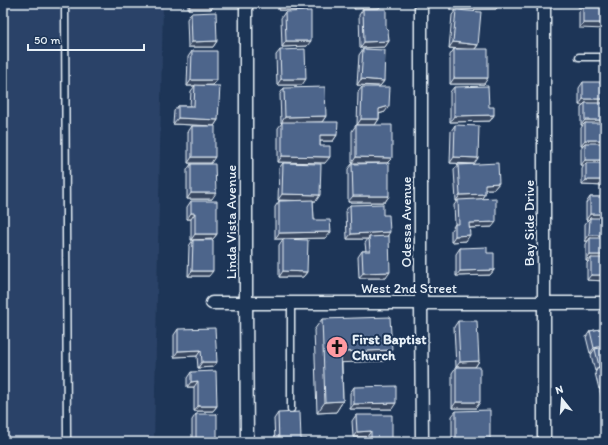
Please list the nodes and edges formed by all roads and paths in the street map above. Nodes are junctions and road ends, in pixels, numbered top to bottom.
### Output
1 (65, 3) edge
2 (246, 3) edge
3 (422, 3) edge
4 (544, 3) edge
5 (579, 57) dead end
6 (605, 57) edge
7 (246, 302) junction
8 (290, 302) junction
9 (212, 303) dead end
10 (544, 303) junction
11 (605, 303) edge
12 (421, 304) junction
13 (291, 409) dead end
14 (67, 442) edge
15 (247, 442) edge
16 (422, 442) edge
17 (544, 442) edge

1 - 14 lane
2 - 7 street, Linda Vista Avenue
3 - 12 street, Odessa Avenue
4 - 10 street, Bay Side Drive
5 - 6 lane
7 - 8 street, West 2nd Street
7 - 9 street, West 2nd Street
7 - 15 street, Linda Vista Avenue
8 - 12 street, West 2nd Street
8 - 13 lane
10 - 11 street, West 2nd Street
10 - 12 street, West 2nd Street
10 - 17 street, Bay Side Drive
12 - 16 street, Odessa Avenue

